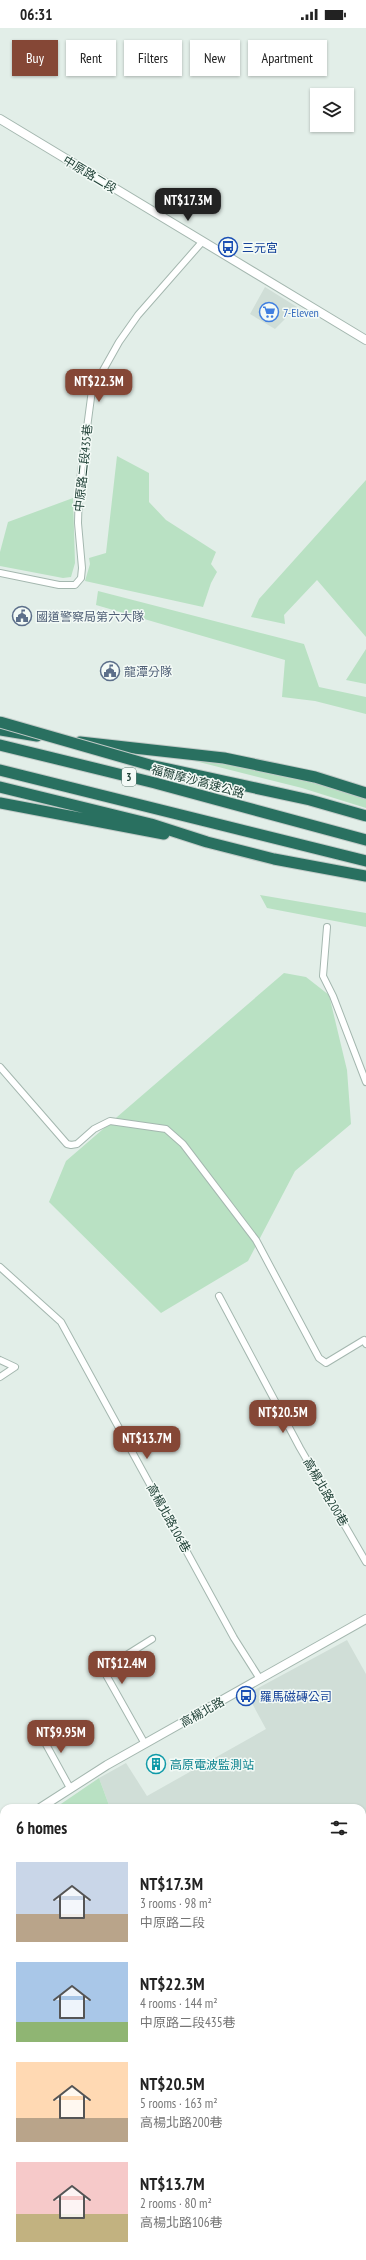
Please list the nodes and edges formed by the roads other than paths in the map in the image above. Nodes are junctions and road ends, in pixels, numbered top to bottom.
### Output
1 (0, 119) edge
2 (202, 242) junction
3 (366, 340) edge
4 (0, 573) edge
5 (0, 722) edge
6 (0, 730) edge
7 (0, 745) edge
8 (0, 770) edge
9 (3, 788) edge
10 (366, 793) edge
11 (0, 803) edge
12 (366, 816) edge
13 (366, 840) edge
14 (207, 842) junction
15 (366, 861) edge
16 (366, 876) edge
17 (327, 928) dead end
18 (0, 1067) edge
19 (366, 1082) edge
20 (0, 1268) edge
21 (219, 1296) dead end
22 (366, 1344) edge
23 (0, 1360) edge
24 (0, 1377) edge
25 (366, 1562) edge
26 (366, 1619) edge
27 (152, 1639) dead end
28 (260, 1679) junction
29 (36, 1728) dead end
30 (145, 1744) junction
31 (70, 1788) junction
32 (46, 1804) edge

1 - 2 street, 中原路二段
2 - 3 street, 中原路二段
2 - 4 street, 中原路二段435巷
5 - 12 highway, bridge
6 - 10 highway
7 - 13 highway, 福爾摩沙高速公路 / 3
8 - 15 highway, 3
9 - 14 highway
11 - 14 highway
14 - 16 highway
17 - 19 street
18 - 22 street
20 - 28 street, 高楊北路106巷
21 - 25 street, 高楊北路200巷
23 - 24 street
26 - 28 street, 高楊北路
27 - 30 street
28 - 30 street, 高楊北路
29 - 31 street
30 - 31 street, 高楊北路
31 - 32 street, 高楊北路

